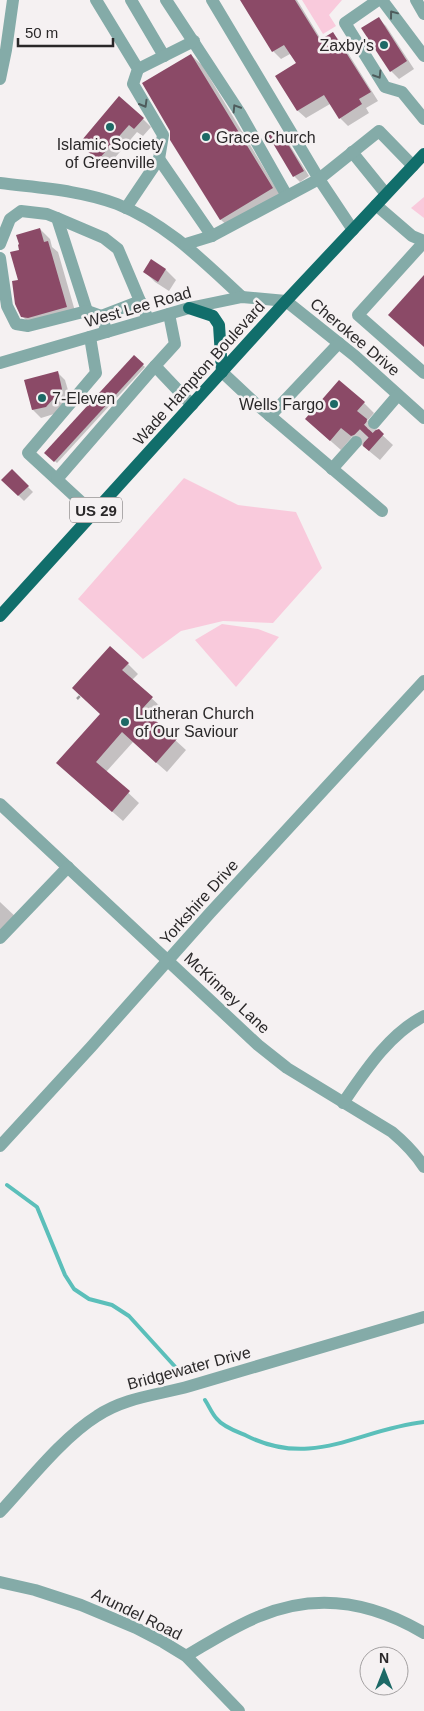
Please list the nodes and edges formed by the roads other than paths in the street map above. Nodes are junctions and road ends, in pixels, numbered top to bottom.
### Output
1 (13, 0) edge
2 (96, 0) edge
3 (130, 0) edge
4 (166, 0) edge
5 (212, 0) edge
6 (378, 0) edge
7 (382, 0) edge
8 (416, 0) edge
9 (424, 14) edge
10 (194, 41) junction
11 (164, 56) junction
12 (424, 56) edge
13 (138, 69) junction
14 (0, 79) edge
15 (424, 119) edge
16 (352, 152) junction
17 (424, 154) edge
18 (159, 159) junction
19 (413, 166) junction
20 (319, 179) junction
21 (0, 182) edge
22 (386, 194) junction
23 (287, 196) junction
24 (376, 205) junction
25 (126, 208) junction
26 (57, 218) junction
27 (353, 230) junction
28 (212, 236) junction
29 (424, 241) edge
30 (0, 244) edge
31 (186, 244) junction
32 (0, 258) edge
33 (242, 297) junction
34 (140, 301) junction
35 (286, 301) junction
36 (189, 308) junction
37 (87, 311) junction
38 (169, 314) junction
39 (101, 316) junction
40 (148, 319) junction
41 (107, 332) junction
42 (90, 337) junction
43 (339, 343) junction
44 (0, 363) edge
45 (155, 366) junction
46 (222, 372) junction
47 (424, 373) edge
48 (398, 395) junction
49 (192, 405) junction
50 (270, 416) junction
51 (424, 418) edge
52 (374, 423) tunnel mouth
53 (356, 442) tunnel mouth
54 (332, 469) junction
55 (57, 480) junction
56 (382, 511) dead end
57 (93, 513) junction
58 (0, 616) edge
59 (424, 682) edge
60 (3, 811) edge
61 (68, 867) junction
62 (0, 938) edge
63 (168, 960) junction
64 (424, 1016) edge
65 (343, 1103) junction
66 (0, 1146) edge
67 (424, 1167) edge
68 (424, 1317) edge
69 (0, 1512) edge
70 (0, 1582) edge
71 (424, 1633) edge
72 (186, 1656) junction
73 (239, 1711) edge

1 - 14 street
2 - 13 street
3 - 11 street
4 - 10 street
5 - 20 street
6 -> 15 street
12 -> 7 street
8 - 9 street
10 - 11 street
23 -> 10 street
11 - 13 street
13 -> 18 street
16 - 19 street
16 - 20 street
16 - 22 street
17 - 19 main road, Wade Hampton Boulevard / US 29
18 - 25 street
18 - 28 street
19 - 22 main road, Wade Hampton Boulevard / US 29
20 - 23 street
20 - 27 street
21 - 25 street
22 - 24 main road, Wade Hampton Boulevard / US 29
23 - 28 street
24 - 27 main road, Wade Hampton Boulevard / US 29
24 - 29 street
25 - 31 street
26 - 30 street
26 - 34 street
26 - 37 street
27 - 35 main road, Wade Hampton Boulevard / US 29
28 - 31 street
29 - 47 street
31 - 33 street
32 - 37 street
33 - 35 street, West Lee Road
33 - 36 street, West Lee Road
34 - 39 street
34 - 40 street
35 - 43 street, Cherokee Drive
35 - 46 main road, Wade Hampton Boulevard / US 29
36 - 38 street, West Lee Road
36 - 46 main road
37 - 39 street
38 - 40 street, West Lee Road
38 - 45 street
39 - 41 street
40 - 41 street, West Lee Road
41 - 42 street, West Lee Road
42 - 44 street, West Lee Road
42 - 55 street
43 - 48 street, Cherokee Drive
43 - 50 street
45 - 49 street
45 - 55 street
46 - 49 main road, Wade Hampton Boulevard / US 29
46 - 50 street
48 - 51 street, Cherokee Drive
48 - 52 street
49 - 57 main road, Wade Hampton Boulevard / US 29
50 - 54 street
53 - 54 street
54 - 56 street
55 - 57 street
57 - 58 main road, Wade Hampton Boulevard / US 29
59 - 63 street, Yorkshire Drive
60 - 61 street, McKinney Lane
61 - 62 street
61 - 63 street, McKinney Lane
63 - 65 street, McKinney Lane
63 - 66 street, Yorkshire Drive
64 - 65 street
65 - 67 street, McKinney Lane
68 - 69 street, Bridgewater Drive
70 - 72 street, Arundel Road
71 - 72 street
72 - 73 street, Arundel Road

